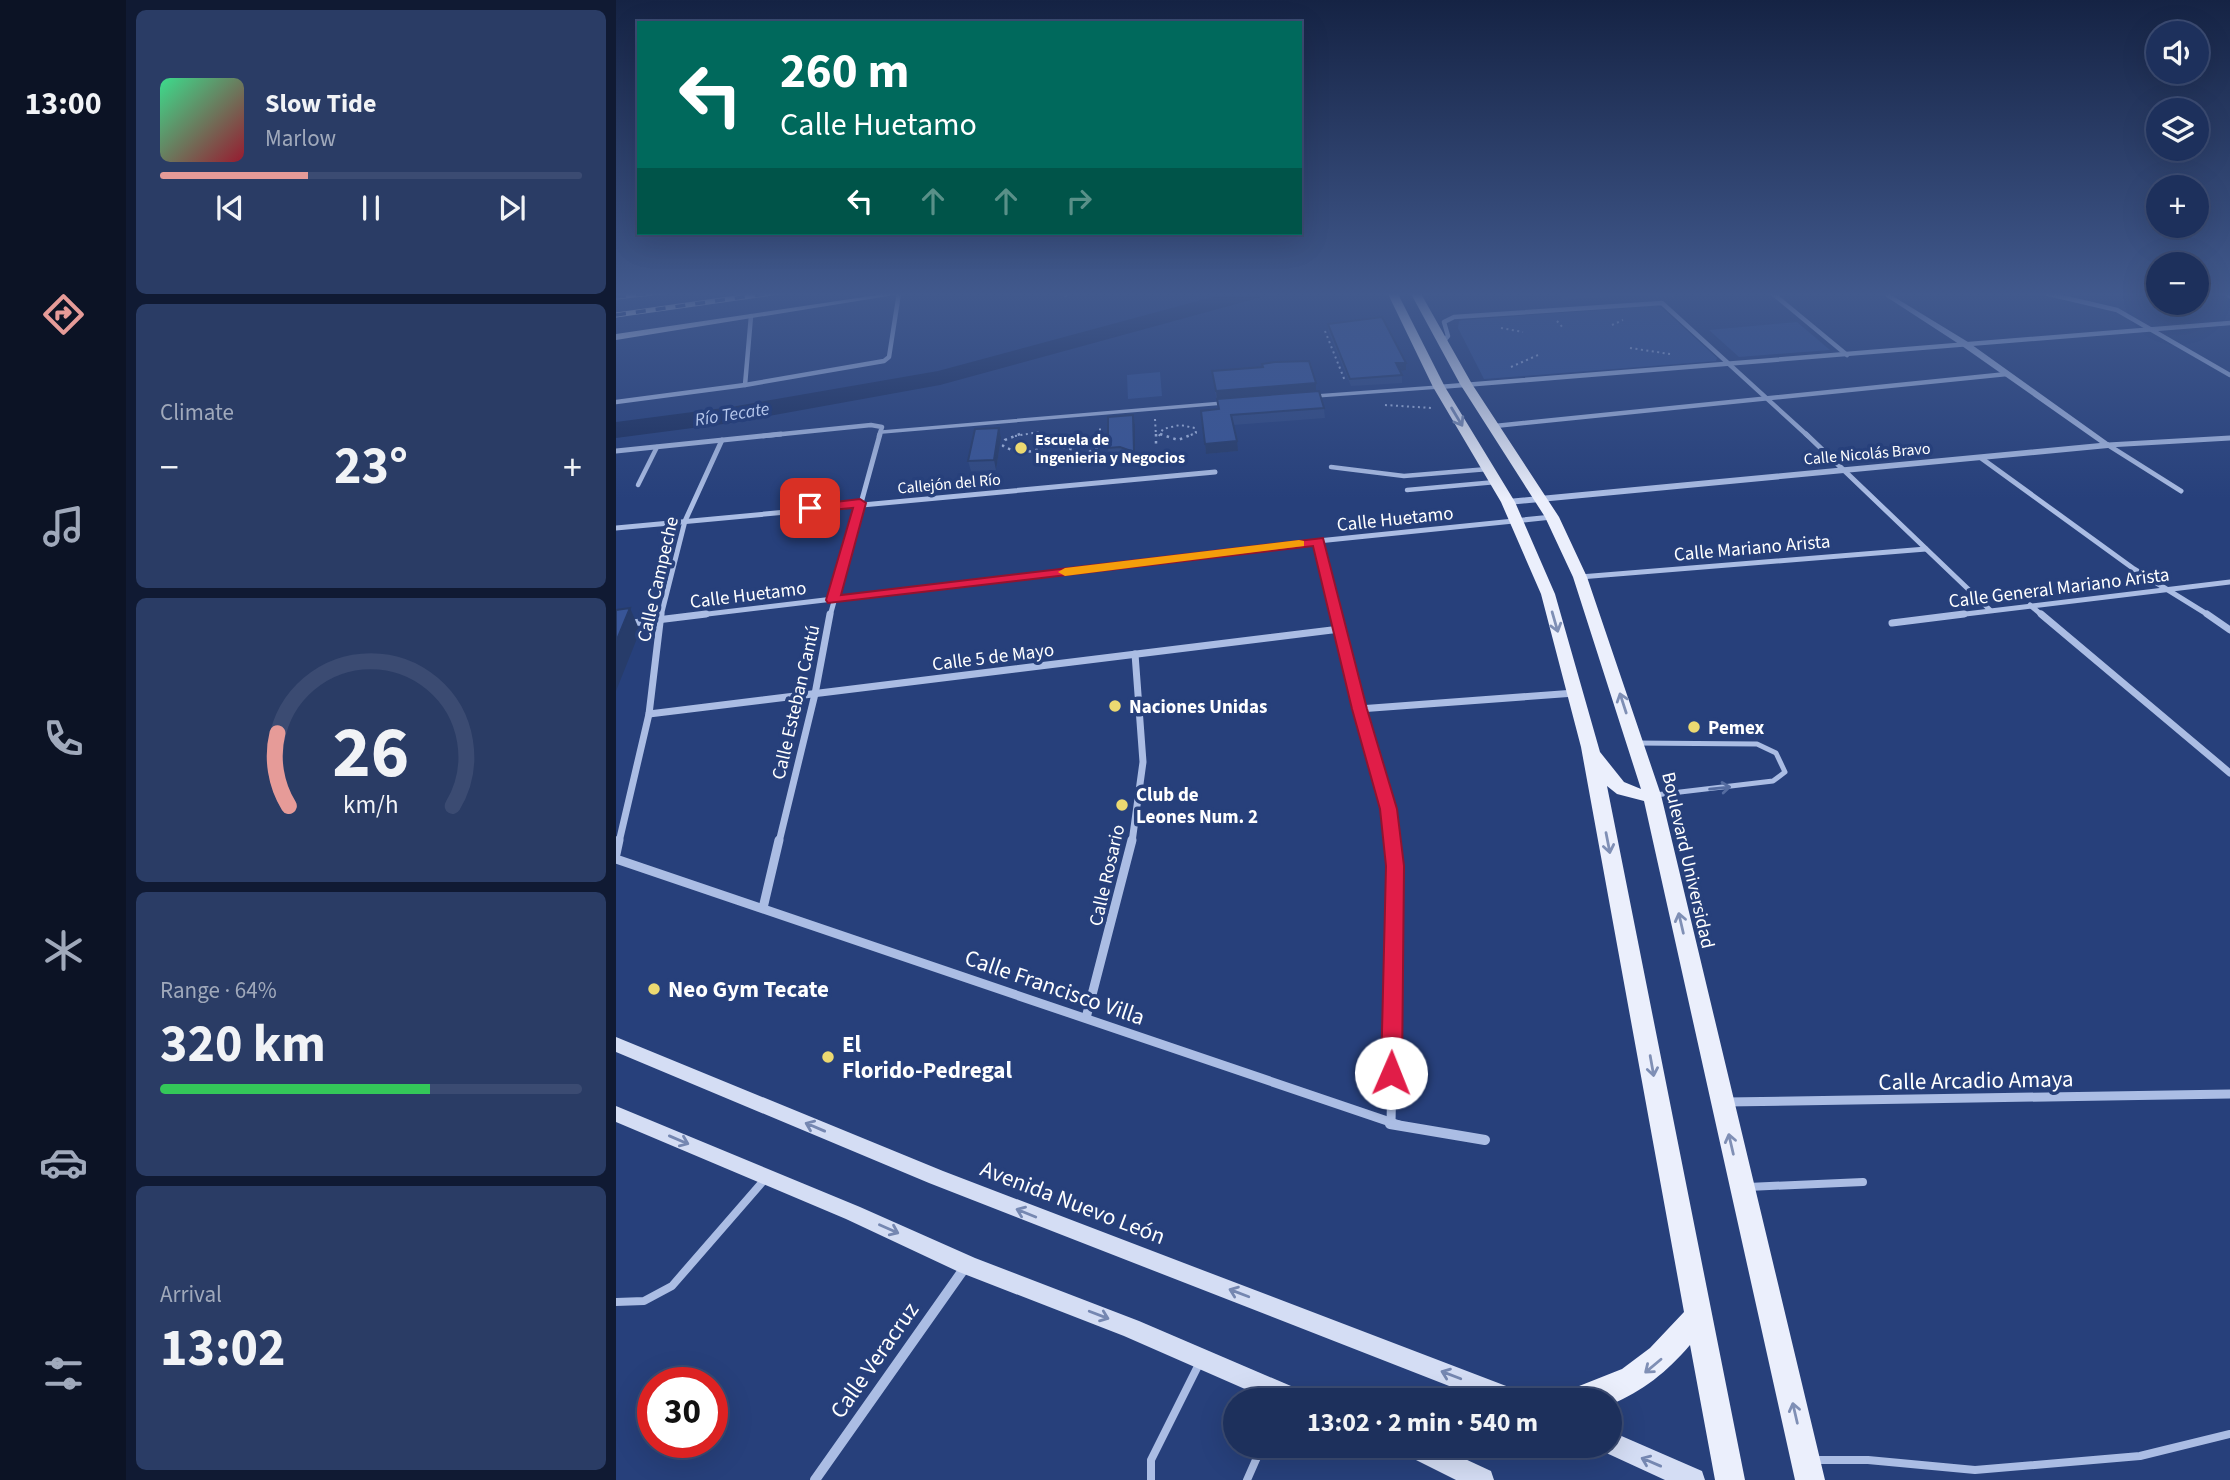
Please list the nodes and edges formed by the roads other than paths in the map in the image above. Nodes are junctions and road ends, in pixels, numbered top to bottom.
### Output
1 (747, 361) edge
2 (884, 361) edge
3 (1425, 361) edge
4 (1453, 361) edge
5 (1725, 361) edge
6 (1775, 361) edge
7 (1989, 361) edge
8 (2206, 361) edge
9 (1729, 365) junction
10 (2007, 374) junction
11 (2230, 375) edge
12 (1466, 384) junction
13 (745, 385) junction
14 (1438, 387) junction
15 (1311, 396) edge
16 (1770, 400) junction
17 (616, 402) edge
18 (1234, 402) edge
19 (1495, 426) junction
20 (881, 428) junction
21 (2230, 438) edge
22 (722, 440) junction
23 (2108, 445) junction
24 (657, 447) junction
25 (616, 451) edge
26 (1981, 458) junction
27 (1331, 467) dead end
28 (1844, 471) junction
29 (1215, 472) dead end
30 (1492, 476) junction
31 (638, 485) dead end
32 (1407, 491) dead end
33 (2181, 491) dead end
34 (1541, 498) junction
35 (1508, 502) junction
36 (860, 503) junction
37 (1552, 517) junction
38 (685, 521) junction
39 (1517, 521) junction
40 (616, 528) edge
41 (1318, 541) junction
42 (1926, 549) junction
43 (1580, 577) junction
44 (2230, 582) edge
45 (2170, 589) junction
46 (833, 600) junction
47 (2030, 605) junction
48 (1990, 610) junction
49 (660, 620) junction
50 (1892, 623) dead end
51 (616, 625) edge
52 (1340, 629) junction
53 (2230, 630) edge
54 (1135, 654) junction
55 (1575, 693) junction
56 (815, 694) junction
57 (1359, 709) junction
58 (649, 713) junction
59 (1636, 743) junction
60 (1590, 747) junction
61 (2230, 773) edge
62 (1652, 795) junction
63 (616, 854) edge
64 (616, 859) edge
65 (763, 908) junction
66 (1086, 1018) junction
67 (616, 1044) edge
68 (2230, 1094) edge
69 (1722, 1102) junction
70 (616, 1114) edge
71 (1391, 1124) junction
72 (1485, 1140) dead end
73 (767, 1177) junction
74 (1863, 1182) dead end
75 (1741, 1187) junction
76 (967, 1265) junction
77 (616, 1302) edge
78 (1699, 1315) junction
79 (1202, 1358) junction
80 (1266, 1388) edge
81 (1483, 1388) edge
82 (1617, 1388) edge
83 (2230, 1434) edge
84 (1622, 1448) edge
85 (1257, 1458) edge
86 (1437, 1458) edge
87 (1806, 1459) junction
88 (815, 1480) edge
89 (1151, 1480) edge
90 (1247, 1480) edge
91 (1482, 1480) edge
92 (1693, 1480) edge
93 (1730, 1480) edge
94 (1810, 1480) edge

1 - 13 street
2 - 13 street
3 - 14 main road
4 - 12 main road, Boulevard Universidad
5 - 9 street
6 - 9 street
7 - 10 street
8 - 11 street
9 - 12 street
9 - 16 street
10 - 16 street
10 - 23 street
12 - 14 street
12 - 19 main road, Boulevard Universidad
13 - 17 street
14 - 15 lane
14 -> 30 main road
16 - 19 street
16 - 28 street
18 - 20 lane
19 - 34 main road, Boulevard Universidad
20 - 22 street
20 - 36 street, Calle Esteban Cantú
21 - 23 street, Calle Nicolás Bravo
22 - 24 street
22 - 38 street, Calle Campeche
23 - 26 street, Calle Nicolás Bravo
23 - 33 street
24 - 25 street
24 - 31 lane
26 - 28 street, Calle Nicolás Bravo
26 - 45 street
27 - 30 lane
28 - 34 street, Calle Nicolás Bravo
28 - 42 street
29 - 36 street, Callejón del Río
30 - 32 lane
30 - 35 main road
34 - 35 street, Calle Nicolás Bravo
34 - 37 main road, Boulevard Universidad
35 - 39 main road
36 - 38 street, Callejón del Río
36 - 46 street, Calle Esteban Cantú
37 - 39 street, Calle Huetamo
37 - 43 main road, Boulevard Universidad
38 - 40 street, Callejón del Río
38 - 49 street, Calle Campeche
39 - 41 street, Calle Huetamo
39 -> 55 main road
41 - 46 street, Calle Huetamo
41 - 52 street
42 - 43 street, Calle Mariano Arista
42 - 48 street
59 -> 43 main road, Boulevard Universidad
44 - 45 street, Calle General Mariano Arista
45 - 47 street, Calle General Mariano Arista
45 - 53 street
46 - 49 street, Calle Huetamo
46 - 56 street, Calle Esteban Cantú
47 - 48 street, Calle General Mariano Arista
47 - 61 street
48 - 50 street, Calle General Mariano Arista
49 - 51 street, Calle Huetamo
49 - 58 street, Calle Campeche
52 - 54 street, Calle 5 de Mayo
52 - 57 street
54 - 56 street, Calle 5 de Mayo
54 - 66 street, Calle Rosario
55 - 57 street
55 - 60 main road
56 - 58 street, Calle 5 de Mayo
56 - 65 street, Calle Esteban Cantú
57 - 71 street
58 - 63 street, Calle Campeche
59 - 62 main road, Boulevard Universidad
62 -> 59 lane
60 - 62 main road
60 -> 78 main road
69 -> 62 main road, Boulevard Universidad
64 - 65 street, Calle Francisco Villa
65 - 66 street, Calle Francisco Villa
66 - 71 street, Calle Francisco Villa
81 -> 67 main road, Avenida Nuevo León
68 - 69 street, Calle Arcadio Amaya
75 -> 69 main road, Boulevard Universidad
70 -> 73 main road
71 - 72 street, Calle Francisco Villa
73 -> 76 main road
73 - 77 lane
74 - 75 lane
87 -> 75 main road, Boulevard Universidad
76 -> 79 main road
76 - 88 street, Calle Veracruz
78 -> 82 main road
78 - 93 main road
79 - 80 main road
79 - 89 lane
83 - 87 lane
92 -> 84 main road
85 - 90 lane
86 - 91 main road
87 - 94 main road, Boulevard Universidad

